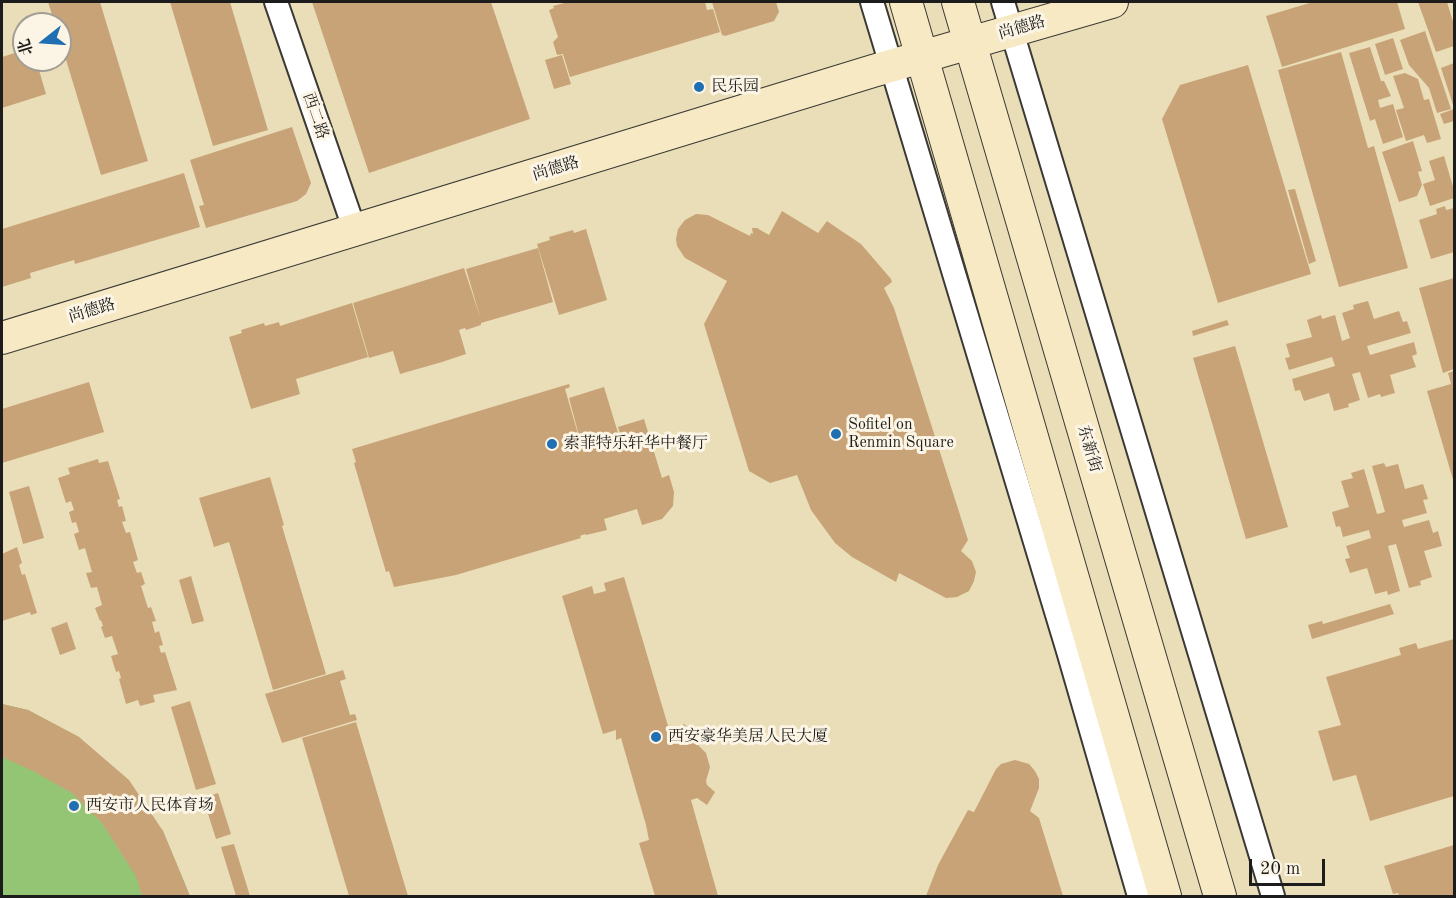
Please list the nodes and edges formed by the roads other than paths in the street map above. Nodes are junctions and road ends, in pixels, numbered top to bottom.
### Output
1 (276, 2) edge
2 (872, 2) edge
3 (906, 2) edge
4 (958, 2) edge
5 (1003, 2) edge
6 (1112, 2) edge
7 (1013, 31) junction
8 (970, 43) junction
9 (922, 57) junction
10 (892, 66) junction
11 (355, 231) junction
12 (2, 338) edge
13 (1139, 897) edge
14 (1165, 897) edge
15 (1220, 897) edge
16 (1273, 897) edge

1 - 11 street, 西二路
2 - 10 street
3 - 9 main road
4 - 8 main road, 东新街
5 - 7 street
6 - 7 main road, 尚德路
7 - 8 main road, 尚德路
7 - 16 street
8 - 9 main road, 尚德路
8 - 15 main road, 东新街
9 - 10 main road, 尚德路
9 - 14 main road
10 - 11 main road, 尚德路
10 - 13 street
11 - 12 main road, 尚德路

